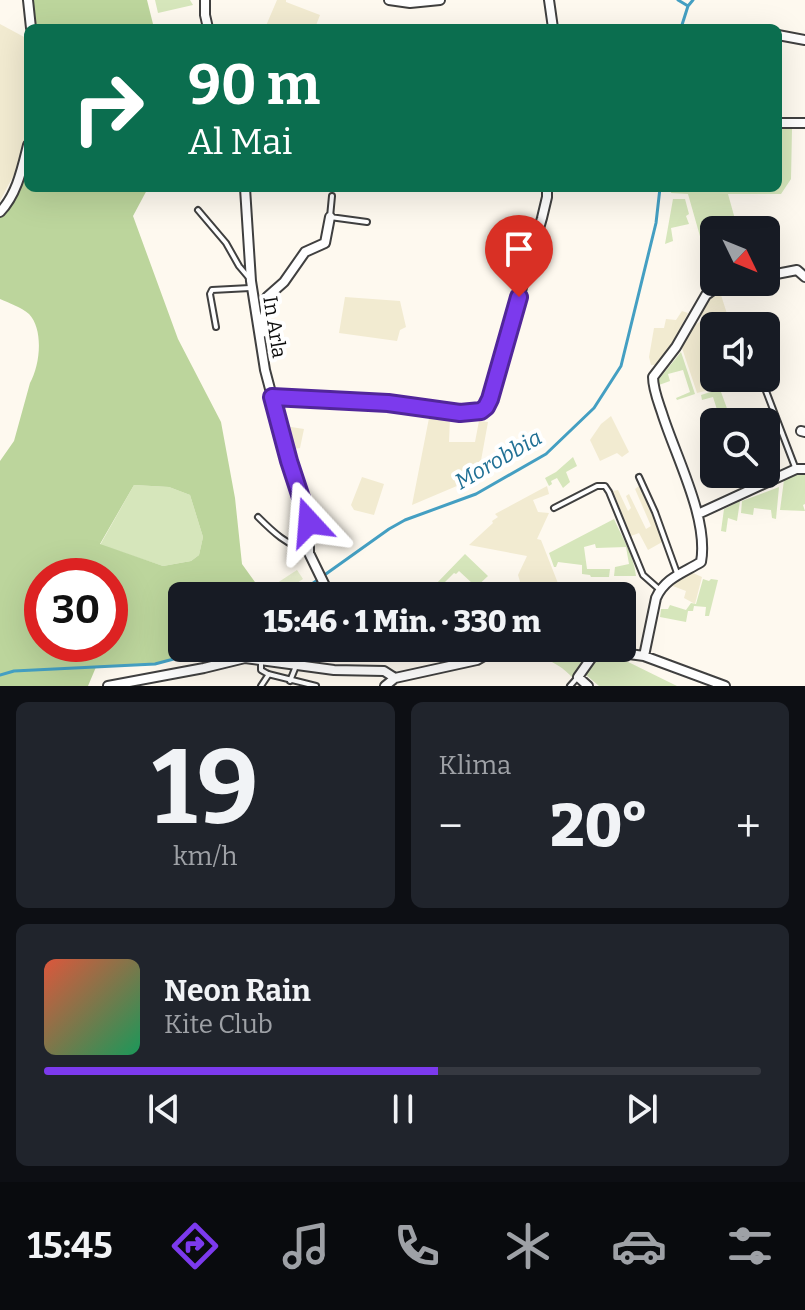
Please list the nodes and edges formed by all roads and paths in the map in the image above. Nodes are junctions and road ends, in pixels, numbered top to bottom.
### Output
1 (28, 0) edge
2 (205, 0) edge
3 (389, 0) edge
4 (440, 0) edge
5 (549, 0) edge
6 (31, 24) edge
7 (207, 24) edge
8 (552, 24) edge
9 (782, 36) edge
10 (805, 40) edge
11 (782, 123) edge
12 (805, 123) edge
13 (24, 159) edge
14 (245, 192) edge
15 (547, 192) edge
16 (332, 196) dead end
17 (198, 210) dead end
18 (0, 212) edge
19 (330, 217) junction
20 (367, 222) dead end
21 (780, 273) edge
22 (805, 277) edge
23 (252, 285) junction
24 (705, 296) edge
25 (216, 327) dead end
26 (260, 338) junction
27 (767, 392) edge
28 (272, 397) junction
29 (800, 469) edge
30 (639, 477) dead end
31 (554, 508) dead end
32 (698, 514) junction
33 (258, 517) dead end
34 (308, 549) junction
35 (678, 575) junction
36 (322, 582) edge
37 (660, 590) junction
38 (636, 655) edge
39 (644, 656) junction
40 (229, 662) edge
41 (261, 662) edge
42 (273, 662) edge
43 (468, 662) edge
44 (589, 662) edge
45 (296, 666) junction
46 (269, 674) junction
47 (578, 677) junction
48 (395, 678) junction
49 (290, 681) junction
50 (108, 686) edge
51 (261, 686) edge
52 (316, 686) edge
53 (385, 686) edge
54 (570, 686) edge
55 (588, 686) edge
56 (725, 686) edge

1 - 6 street
2 - 7 street
3 - 4 street
5 - 8 street
9 - 10 street
11 - 12 street
13 - 18 street
14 - 23 street, In Arla
15 - 28 street
16 - 19 lane
17 - 23 lane
19 - 20 lane
19 - 26 street
21 - 22 street
23 - 25 lane
23 - 26 street, In Arla
24 - 32 street
26 - 28 street, In Arla
27 - 29 lane
28 - 34 street, In Arla
29 - 32 street
30 - 35 lane
31 - 37 lane
32 - 35 street
33 - 34 lane
34 - 36 street, In Arla
35 - 37 street
37 - 39 street
38 - 39 street
39 - 56 street
40 - 50 street
41 - 46 lane
42 - 45 street
43 - 48 street
44 - 47 street
45 - 48 street
45 - 49 lane
46 - 49 lane
46 - 51 lane
47 - 54 lane
47 - 55 street
48 - 53 street
49 - 52 lane

